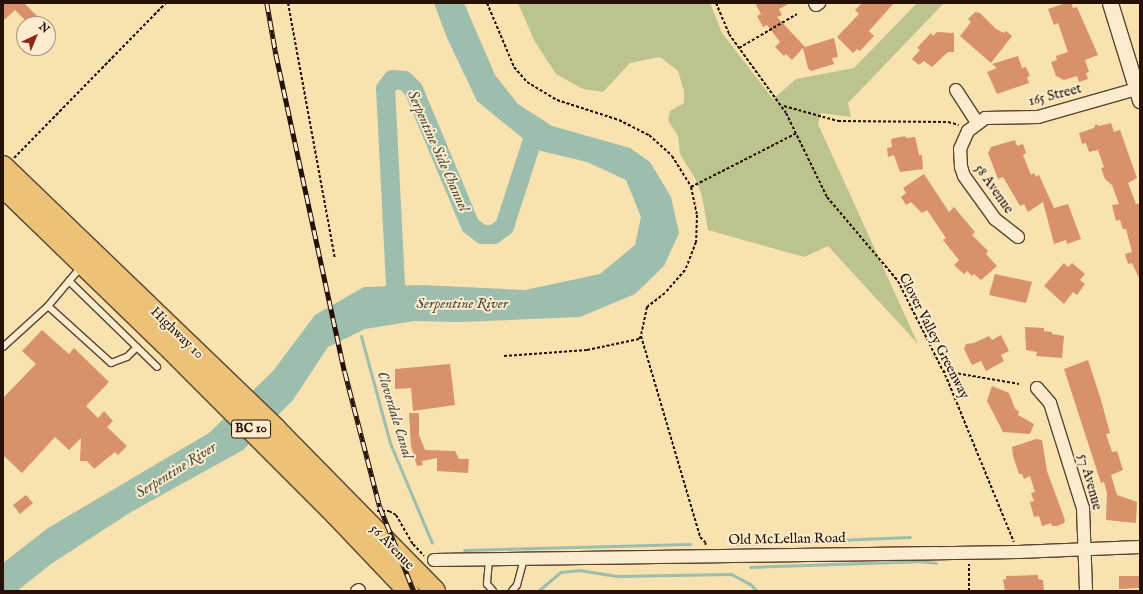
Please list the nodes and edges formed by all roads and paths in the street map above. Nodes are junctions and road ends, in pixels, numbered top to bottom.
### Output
1 (166, 3) edge
2 (288, 3) edge
3 (487, 3) edge
4 (716, 3) edge
5 (1110, 3) edge
6 (797, 14) dead end
7 (739, 48) junction
8 (956, 90) dead end
9 (1139, 92) edge
10 (782, 106) junction
11 (976, 122) junction
12 (963, 127) dead end
13 (797, 133) junction
14 (3, 173) edge
15 (691, 187) junction
16 (1018, 237) dead end
17 (335, 258) dead end
18 (83, 264) junction
19 (69, 281) junction
20 (48, 306) junction
21 (641, 336) junction
22 (170, 338) junction
23 (3, 347) edge
24 (137, 347) junction
25 (504, 356) dead end
26 (158, 367) dead end
27 (943, 371) junction
28 (1019, 384) dead end
29 (1037, 388) dead end
30 (346, 508) junction
31 (1140, 547) edge
32 (1085, 549) junction
33 (969, 552) junction
34 (1018, 552) junction
35 (700, 555) junction
36 (430, 559) joint
37 (489, 560) junction
38 (524, 560) junction
39 (408, 591) edge
40 (435, 591) edge
41 (493, 591) edge
42 (512, 591) edge
43 (969, 591) edge
44 (1086, 591) edge

1 - 14 path
2 - 17 path
3 - 15 path
4 - 7 path, Clover Valley Greenway
5 - 9 street
6 - 7 path
7 - 10 path, Clover Valley Greenway
8 - 11 street
9 - 11 street, 165 Street
10 - 12 path
10 - 13 path, Clover Valley Greenway
11 - 16 street, 58 Avenue
13 - 15 path
13 - 27 path, Clover Valley Greenway
14 - 18 highway, Highway 10 / BC 10
14 - 22 highway, Highway 10 / BC 10
15 - 21 path
18 - 19 lane
18 - 22 highway, Highway 10 / BC 10
19 - 20 lane
19 - 24 lane
20 - 23 lane
20 - 24 lane
21 - 25 path
21 - 35 path
22 - 30 highway, Highway 10 / BC 10
24 - 26 lane
27 - 28 path
27 - 34 path, Clover Valley Greenway
29 - 32 street, 57 Avenue
30 - 36 path
30 - 39 highway, 56 Avenue / BC 10
30 - 40 highway, 56 Avenue / BC 10
31 - 32 street, Old McLellan Road
32 - 34 street, Old McLellan Road
32 - 44 street, 57 Avenue
33 - 34 street, Old McLellan Road
33 - 35 street, Old McLellan Road
33 - 43 path
35 - 38 street, Old McLellan Road
36 - 37 street, Old McLellan Road
37 - 38 street, Old McLellan Road
37 - 41 lane
38 - 42 lane

